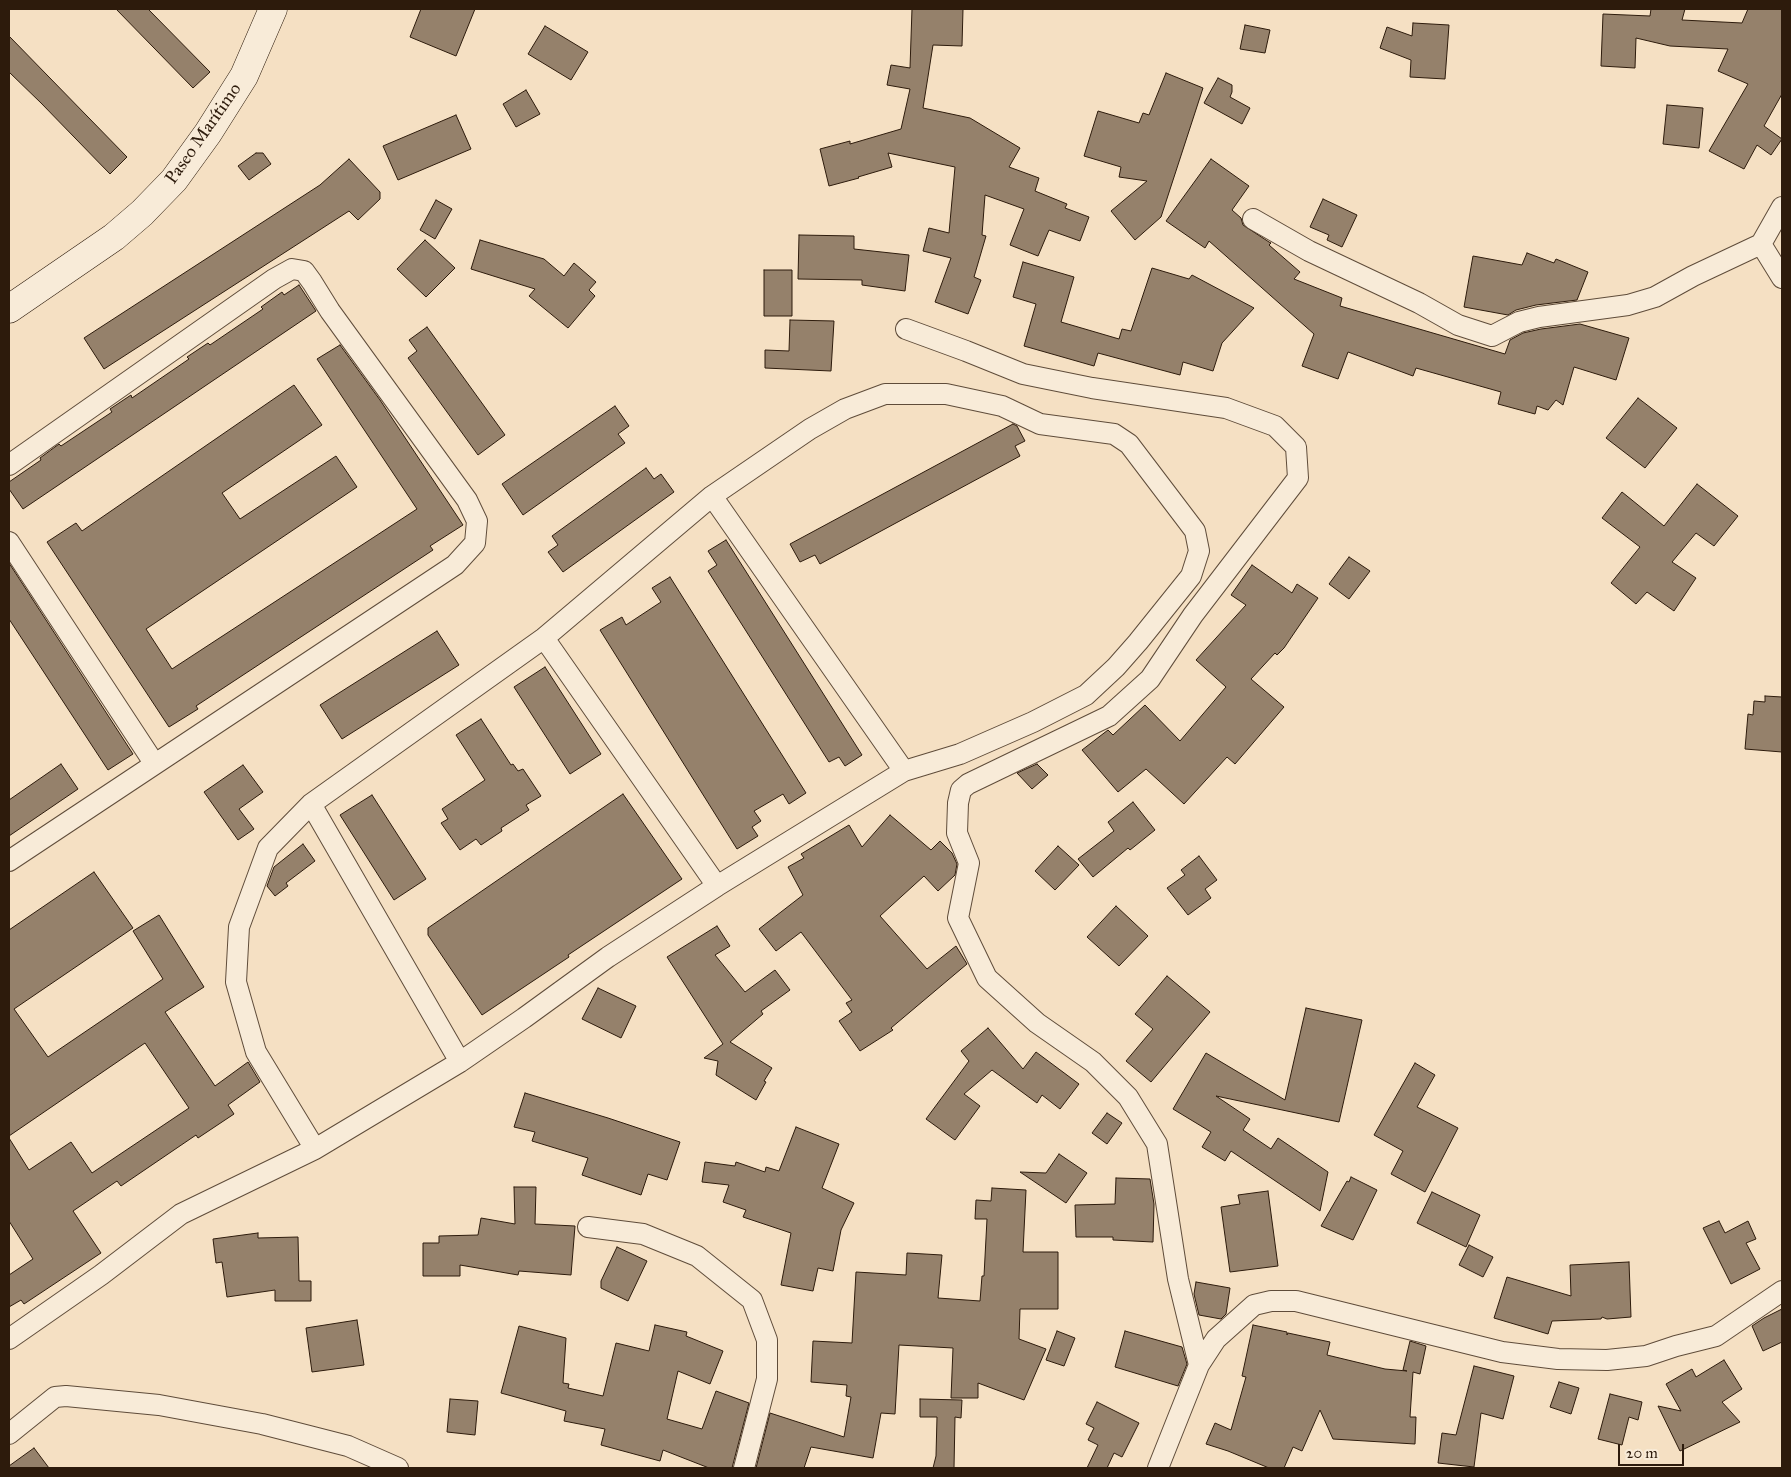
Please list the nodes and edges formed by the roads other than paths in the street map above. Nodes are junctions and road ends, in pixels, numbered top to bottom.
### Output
1 (273, 9) edge
2 (1782, 207) edge
3 (1253, 219) dead end
4 (1761, 244) junction
5 (1782, 278) edge
6 (9, 309) edge
7 (906, 329) dead end
8 (9, 465) edge
9 (712, 496) junction
10 (9, 542) edge
11 (544, 638) junction
12 (154, 763) junction
13 (904, 771) junction
14 (311, 804) junction
15 (9, 861) edge
16 (717, 886) junction
17 (460, 1062) junction
18 (315, 1150) junction
19 (588, 1226) dead end
20 (1782, 1291) edge
21 (9, 1339) edge
22 (1198, 1365) junction
23 (10, 1427) edge
24 (398, 1468) edge
25 (744, 1468) edge
26 (1158, 1468) edge

1 - 6 main road, Paseo Marítimo
2 - 4 street
3 - 4 street
4 - 5 street
7 - 22 street
8 - 12 street
9 - 11 street
9 - 13 street
9 - 13 street
10 - 12 street
11 - 14 street
11 - 16 street
12 - 15 street
13 - 16 street
14 - 17 street
14 - 18 street
16 - 17 street
17 - 18 street
18 - 21 street
19 - 25 street
20 - 22 street
22 - 26 street
23 - 24 street

